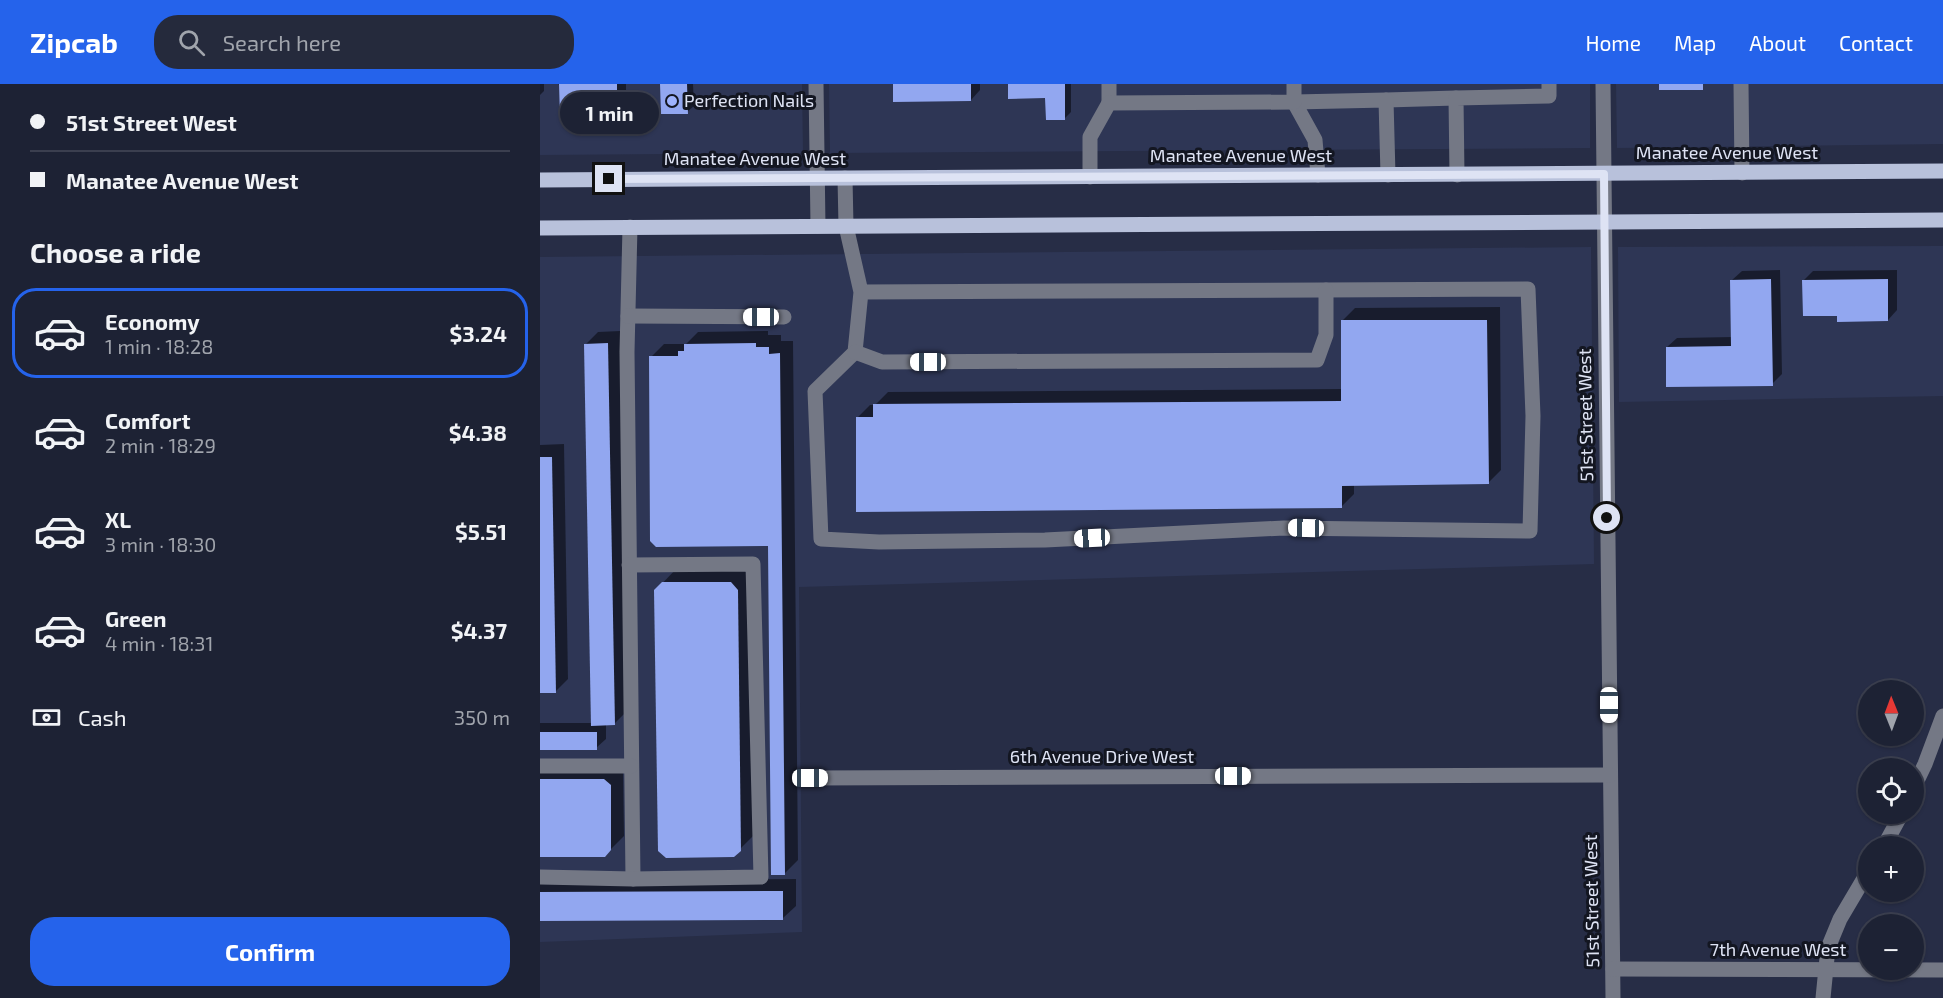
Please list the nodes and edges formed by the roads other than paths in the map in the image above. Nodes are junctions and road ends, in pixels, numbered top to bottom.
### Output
1 (816, 84) edge
2 (1109, 84) edge
3 (1294, 84) edge
4 (1549, 84) edge
5 (1603, 84) edge
6 (1742, 84) edge
7 (1456, 98) junction
8 (1386, 100) junction
9 (1294, 102) junction
10 (1109, 103) junction
11 (1943, 171) edge
12 (1742, 173) junction
13 (1604, 174) junction
14 (1318, 175) junction
15 (1388, 175) junction
16 (1457, 175) junction
17 (1090, 177) junction
18 (817, 178) junction
19 (845, 178) junction
20 (540, 180) edge
21 (1943, 220) edge
22 (1604, 222) junction
23 (818, 226) junction
24 (846, 226) junction
25 (630, 227) junction
26 (540, 228) edge
27 (1326, 290) junction
28 (861, 292) junction
29 (628, 316) junction
30 (784, 317) dead end
31 (855, 352) junction
32 (629, 565) junction
33 (1943, 716) edge
34 (540, 766) edge
35 (631, 766) junction
36 (1924, 766) edge
37 (1610, 775) junction
38 (810, 778) dead end
39 (540, 877) edge
40 (633, 879) junction
41 (1858, 889) edge
42 (1613, 969) junction
43 (1825, 970) junction
44 (1943, 970) edge
45 (1613, 998) edge
46 (1823, 998) edge

1 - 18 street
2 - 10 street
3 - 9 street
4 - 7 street
5 - 13 street, 51st Street West
6 - 12 street
7 - 8 street
7 - 16 street
8 - 9 street
8 - 15 street
9 - 10 street
9 - 14 street
10 - 17 street
11 - 12 main road, Manatee Avenue West
12 - 13 main road, Manatee Avenue West
13 - 16 main road, Manatee Avenue West
13 - 22 street, 51st Street West
14 - 15 main road, Manatee Avenue West
14 - 17 main road, Manatee Avenue West
15 - 16 main road, Manatee Avenue West
17 - 19 main road, Manatee Avenue West
18 - 19 main road, Manatee Avenue West
18 - 20 main road, Manatee Avenue West
18 - 23 street
19 - 24 street
21 - 22 main road
22 - 24 main road
22 - 37 street, 51st Street West
23 - 24 main road
23 - 25 main road
24 - 28 street
25 - 26 main road
25 - 29 street
27 - 28 street
27 - 31 street
27 - 31 street
28 - 31 street
29 - 30 street
29 - 32 street
32 - 35 street
32 - 40 street
33 - 36 street
34 - 35 street
35 - 40 street
37 - 38 street, 6th Avenue Drive West
37 - 42 street, 51st Street West
39 - 40 street
41 - 43 street
42 - 43 street, 7th Avenue West
42 - 45 street, 51st Street West
43 - 44 street, 7th Avenue West
43 - 46 street

